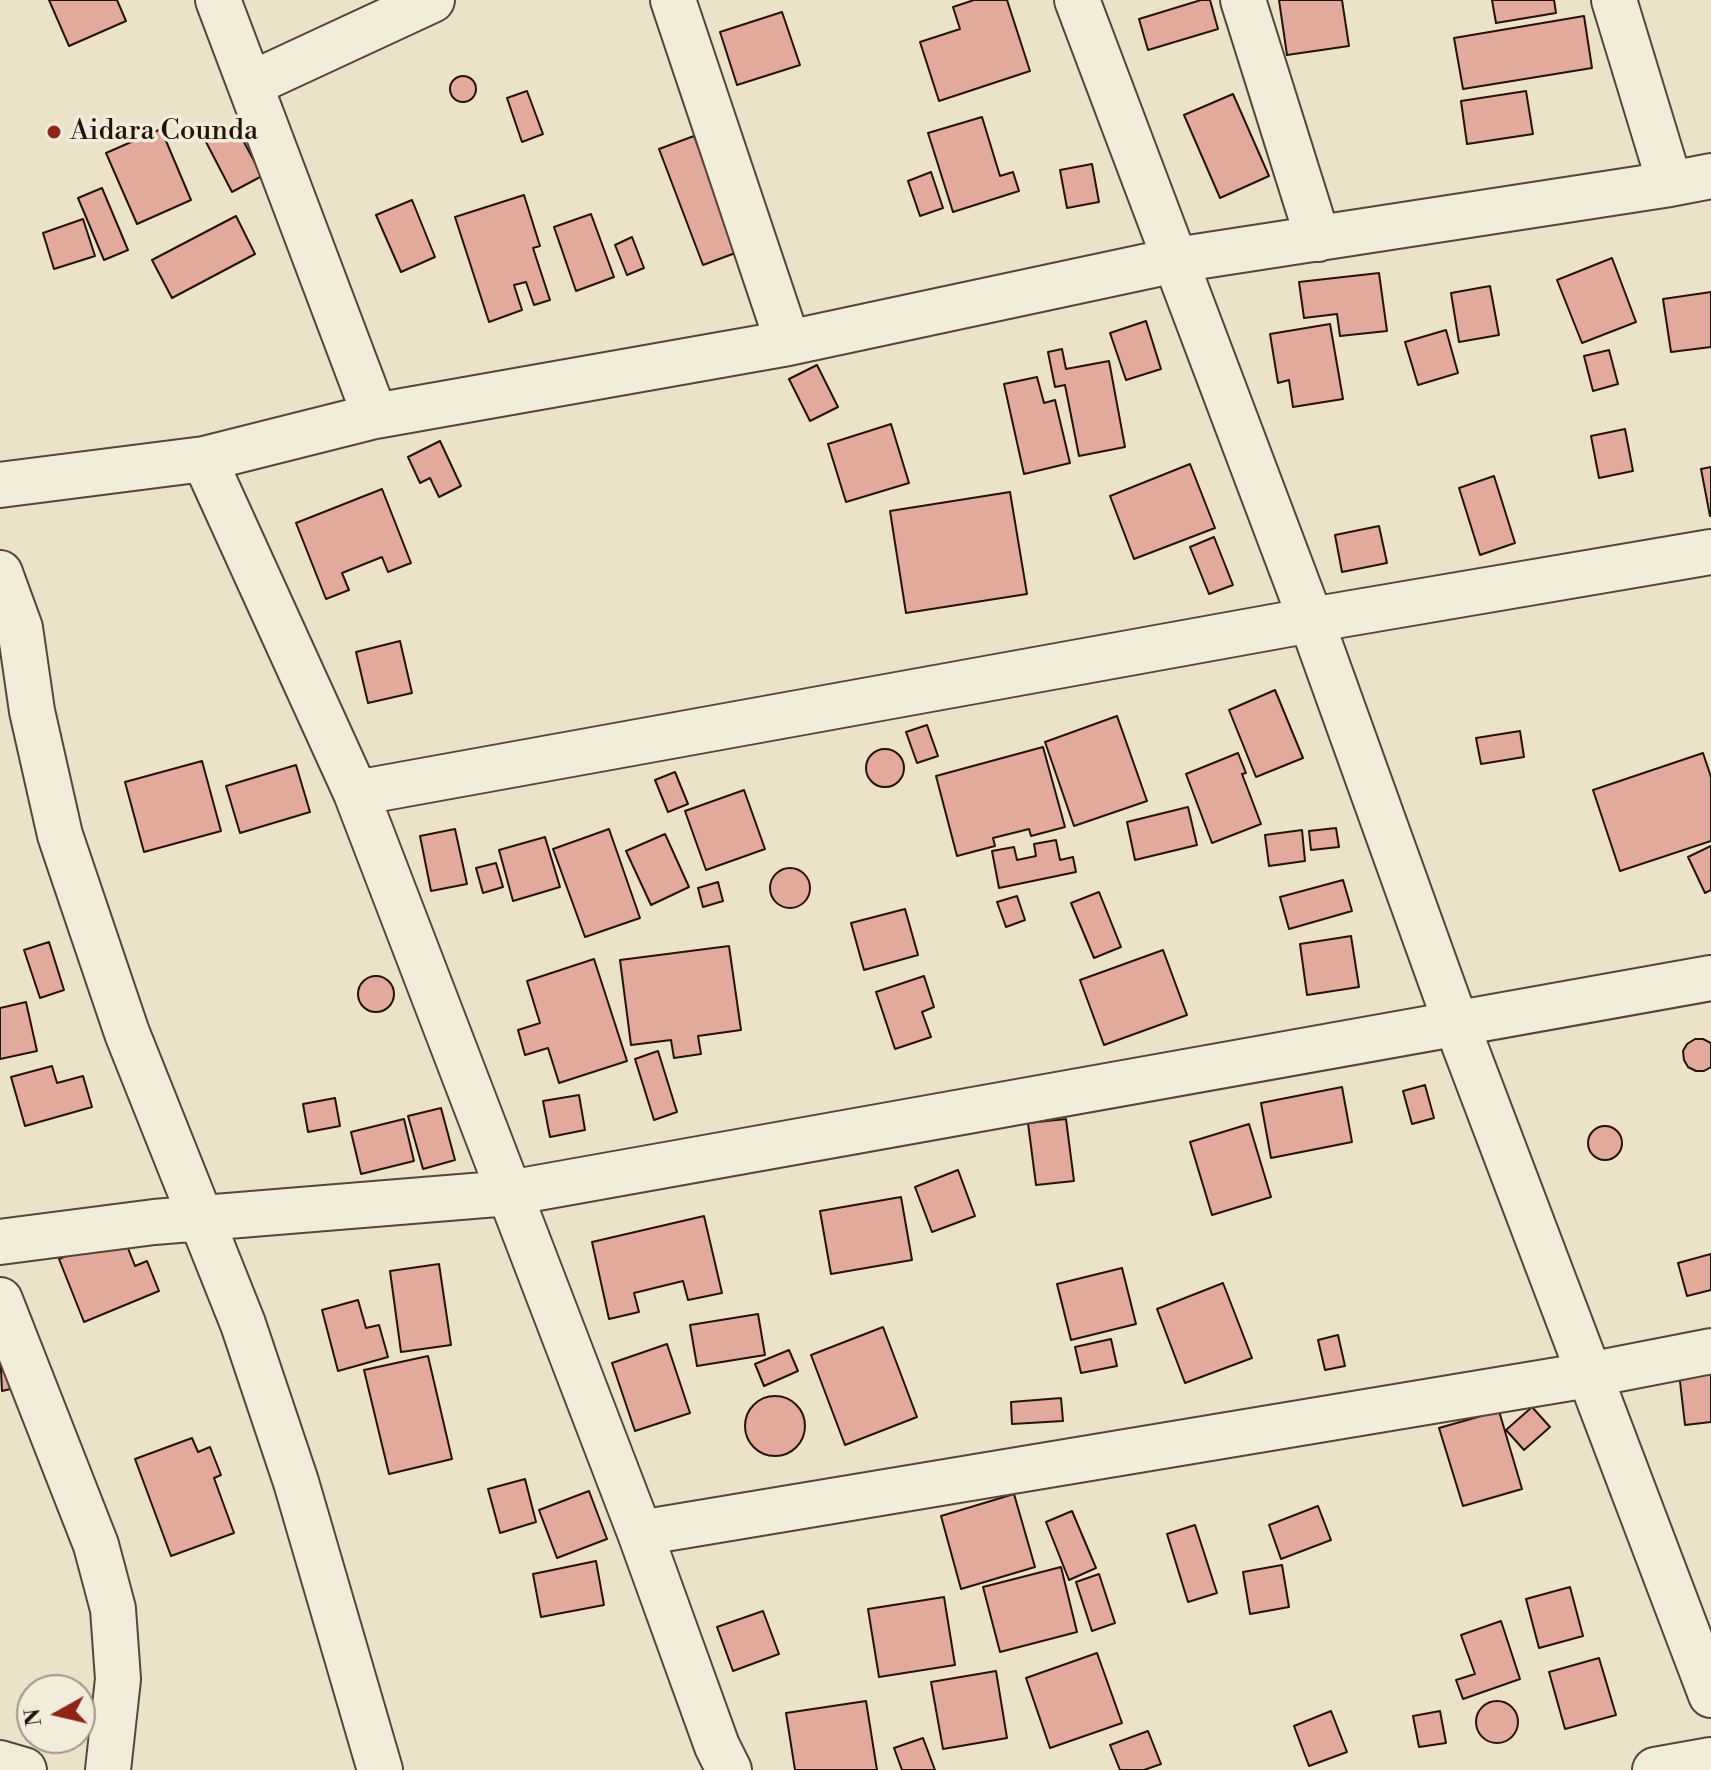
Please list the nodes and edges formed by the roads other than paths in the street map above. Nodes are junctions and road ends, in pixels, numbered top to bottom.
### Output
1 (218, 0) edge
2 (432, 0) edge
3 (673, 0) edge
4 (1077, 0) edge
5 (1243, 0) edge
6 (1614, 0) edge
7 (251, 84) junction
8 (1691, 180) edge
9 (1318, 239) junction
10 (1176, 260) junction
11 (788, 343) junction
12 (375, 416) junction
13 (204, 459) junction
14 (0, 485) edge
15 (1711, 552) edge
16 (0, 573) edge
17 (1311, 620) junction
18 (356, 793) junction
19 (1711, 978) edge
20 (1456, 1023) junction
21 (509, 1193) junction
22 (200, 1218) junction
23 (0, 1242) edge
24 (0, 1300) edge
25 (1711, 1351) edge
26 (1588, 1375) junction
27 (640, 1533) junction
28 (1711, 1695) edge
29 (1711, 1760) edge
30 (108, 1770) edge
31 (380, 1770) edge
32 (729, 1770) edge
33 (1655, 1770) edge

1 - 7 street
2 - 7 street
3 - 11 street
4 - 10 street
5 - 9 street
6 - 8 street
7 - 12 street
8 - 9 street
9 - 10 street
10 - 11 street
10 - 17 street
11 - 12 street
12 - 13 street
13 - 14 street
13 - 18 street
15 - 17 street
16 - 22 street
17 - 18 street
17 - 20 street
18 - 21 street
19 - 20 street
20 - 21 street
20 - 26 street
21 - 22 street
21 - 27 street
22 - 23 street
22 - 31 street
24 - 30 street
25 - 26 street
26 - 27 street
26 - 28 street
27 - 32 street
29 - 33 street

